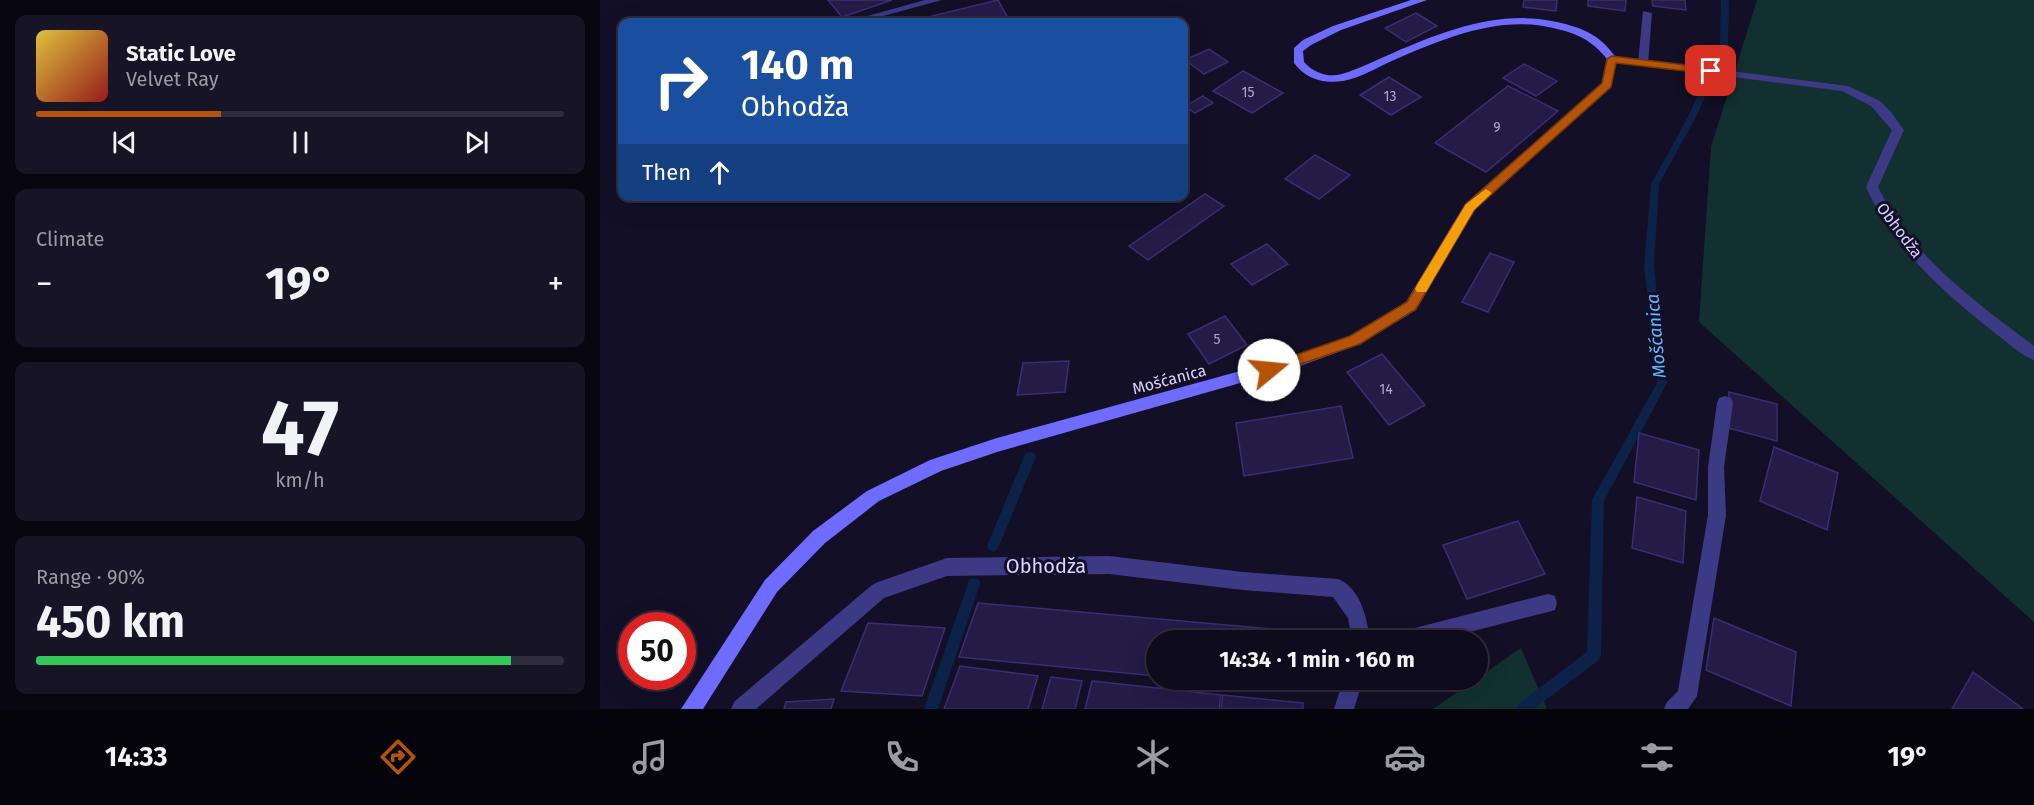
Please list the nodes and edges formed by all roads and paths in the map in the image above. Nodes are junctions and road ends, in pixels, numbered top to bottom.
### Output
1 (937, 0) edge
2 (1422, 0) edge
3 (1647, 13) dead end
4 (867, 18) edge
5 (1612, 59) junction
6 (1643, 63) junction
7 (2034, 354) edge
8 (1725, 403) dead end
9 (1548, 603) dead end
10 (1359, 630) edge
11 (1442, 630) edge
12 (1350, 690) edge
13 (691, 709) edge
14 (741, 709) edge
15 (1344, 709) edge
16 (1674, 709) edge

1 - 4 street
2 - 5 main road
3 - 6 street
5 - 6 street
5 - 13 main road, Mošćanica
6 - 7 street, Obhodža
8 - 16 street
9 - 11 street
10 - 14 street, Obhodža
12 - 15 street

